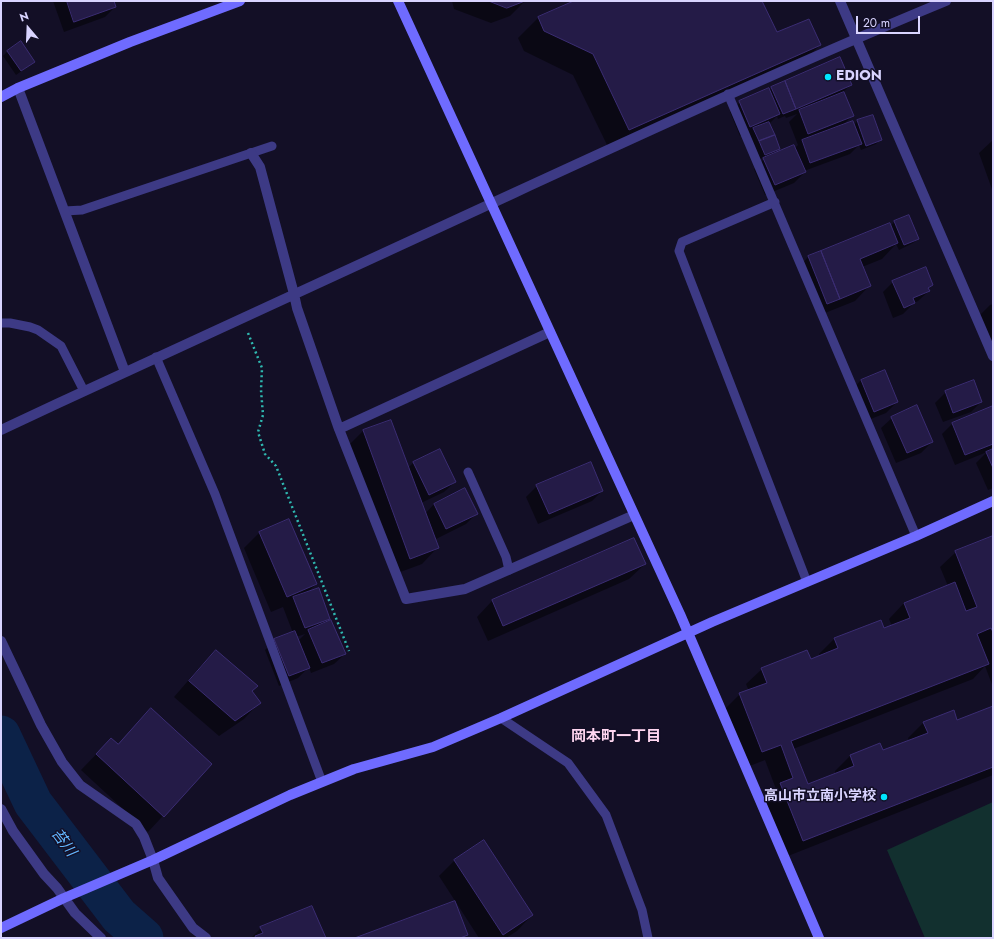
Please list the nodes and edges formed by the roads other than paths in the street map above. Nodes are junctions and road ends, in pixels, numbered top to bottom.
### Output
1 (240, 1) edge
2 (398, 1) edge
3 (840, 1) edge
4 (946, 1) edge
5 (856, 38) junction
6 (18, 88) junction
7 (728, 94) junction
8 (1, 97) edge
9 (272, 146) dead end
10 (251, 153) junction
11 (775, 202) junction
12 (491, 204) junction
13 (65, 212) junction
14 (294, 294) junction
15 (1, 323) edge
16 (550, 332) junction
17 (993, 356) edge
18 (156, 357) junction
19 (125, 372) junction
20 (84, 392) junction
21 (339, 429) junction
22 (1, 430) edge
23 (468, 472) dead end
24 (993, 501) edge
25 (634, 515) junction
26 (916, 536) junction
27 (509, 570) junction
28 (807, 582) junction
29 (689, 633) junction
30 (1, 641) edge
31 (502, 718) junction
32 (322, 782) junction
33 (1, 809) edge
34 (153, 860) junction
35 (68, 897) junction
36 (1, 928) edge
37 (101, 938) edge
38 (206, 938) edge
39 (648, 938) edge
40 (819, 938) edge

1 - 6 street
2 - 12 street
3 - 5 street
4 - 5 street
5 - 7 street
5 - 17 street
6 - 8 street
6 - 13 street
7 - 11 lane
7 - 12 street
9 - 10 lane
10 - 13 lane
10 - 14 street
11 - 26 lane
11 - 28 lane
12 - 14 street
12 - 16 street
13 - 19 street
14 - 18 street
14 - 21 street
15 - 20 lane
16 - 21 street
16 - 25 street
18 - 19 street
18 - 32 lane
19 - 20 street
20 - 22 street
21 - 27 street
23 - 27 lane
24 - 26 street
25 - 27 street
25 - 29 street
26 - 28 street
28 - 29 street
29 - 31 street
29 - 40 street
30 - 34 street
31 - 32 street
31 - 39 lane
32 - 34 street
33 - 35 street
34 - 35 street
34 - 38 street
35 - 36 street
35 - 37 street

